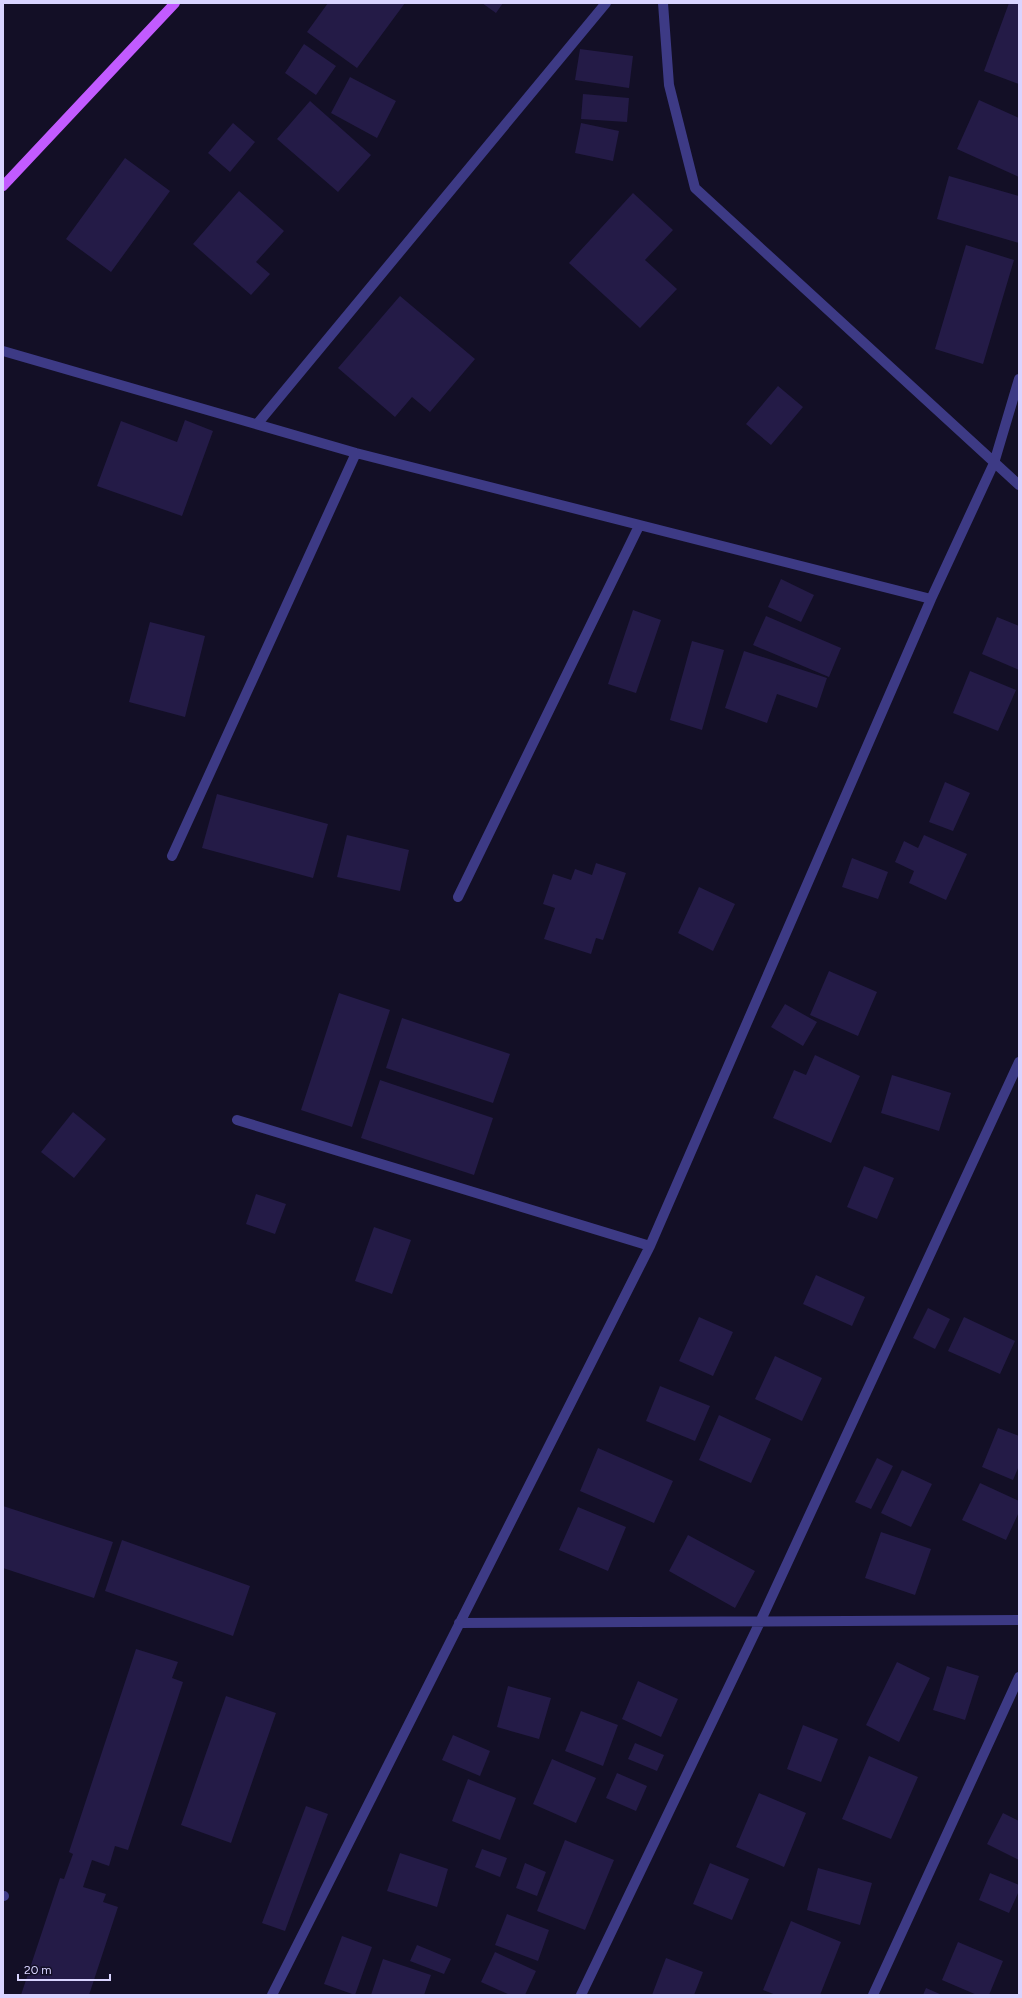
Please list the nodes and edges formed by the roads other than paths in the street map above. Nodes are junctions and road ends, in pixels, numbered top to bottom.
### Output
1 (175, 3) edge
2 (606, 3) edge
3 (663, 3) edge
4 (3, 186) edge
5 (3, 350) edge
6 (1019, 379) edge
7 (258, 423) junction
8 (356, 453) junction
9 (994, 463) junction
10 (1019, 485) edge
11 (639, 526) junction
12 (931, 599) junction
13 (172, 856) dead end
14 (458, 896) dead end
15 (1019, 1062) edge
16 (237, 1120) dead end
17 (650, 1246) junction
18 (1019, 1620) edge
19 (760, 1622) junction
20 (459, 1623) junction
21 (1019, 1677) edge
22 (272, 1995) edge
23 (581, 1995) edge
24 (872, 1995) edge

1 - 4 main road
2 - 7 street
3 - 9 street
5 - 7 street
6 - 9 street
7 - 8 street
8 - 11 street
8 - 13 street
9 - 10 street
9 - 12 street
11 - 12 street
11 - 14 street
12 - 17 street
15 - 19 street
16 - 17 street
17 - 20 street
18 - 19 street
19 - 20 street
19 - 23 street
20 - 22 street
21 - 24 street

